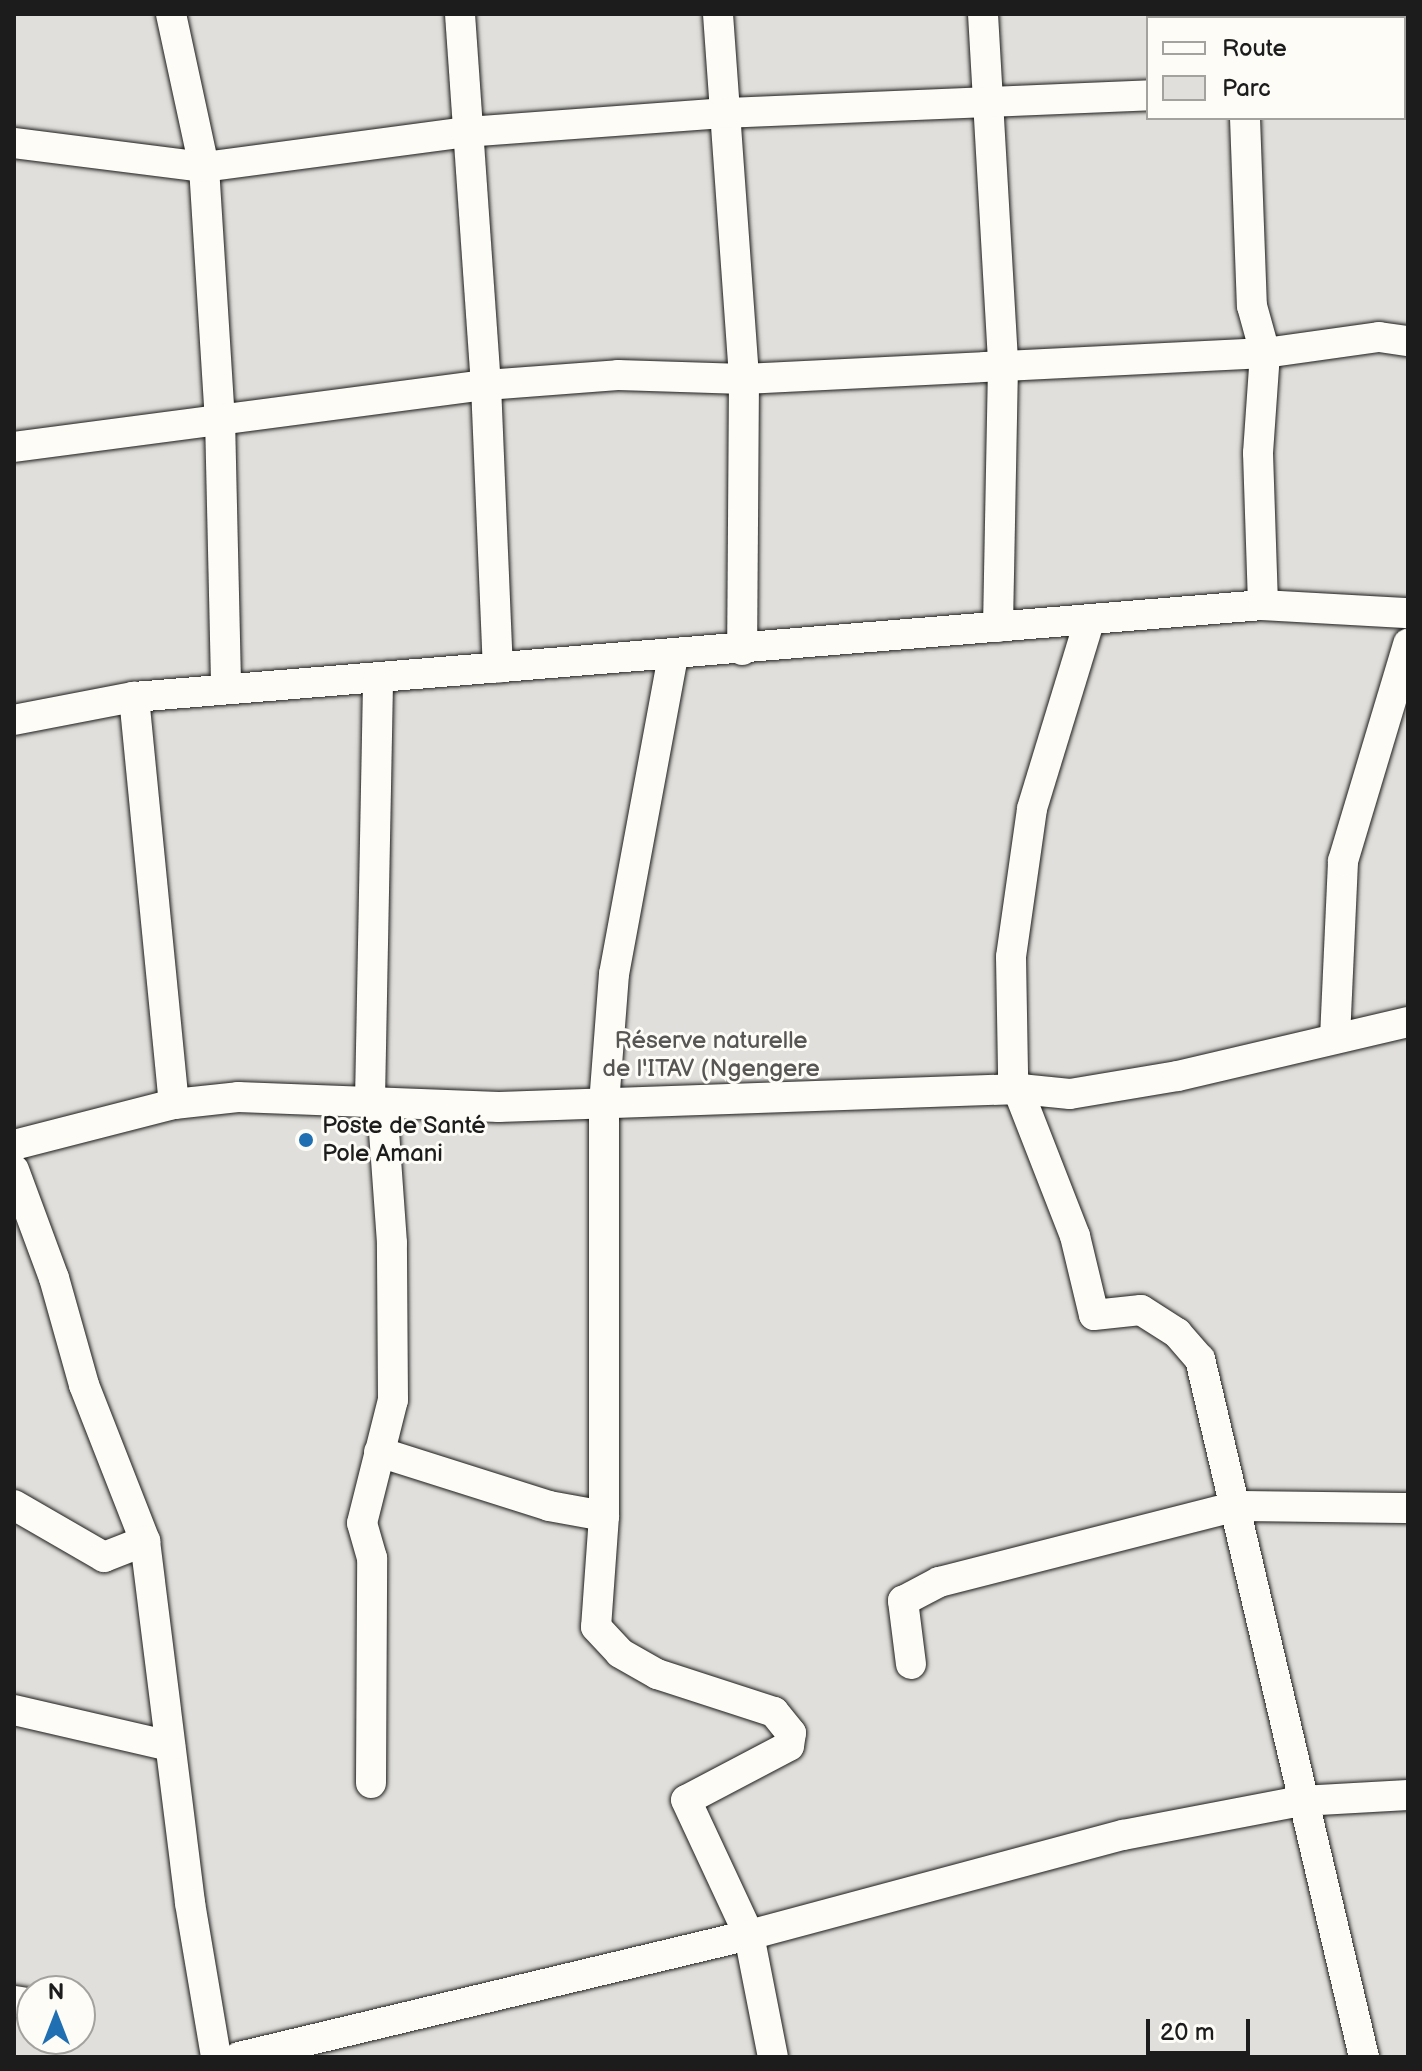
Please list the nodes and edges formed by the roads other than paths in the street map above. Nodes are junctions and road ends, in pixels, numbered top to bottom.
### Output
1 (171, 14) edge
2 (460, 14) edge
3 (718, 14) edge
4 (983, 14) edge
5 (1146, 95) edge
6 (990, 101) junction
7 (725, 113) junction
8 (1245, 120) edge
9 (466, 132) junction
10 (14, 143) edge
11 (204, 167) junction
12 (1408, 341) edge
13 (1265, 353) junction
14 (1003, 366) junction
15 (744, 379) junction
16 (486, 385) junction
17 (220, 418) junction
18 (14, 447) edge
19 (1263, 605) junction
20 (1408, 613) edge
21 (1089, 622) junction
22 (998, 627) junction
23 (1408, 644) edge
24 (742, 650) junction
25 (673, 656) junction
26 (498, 668) junction
27 (378, 680) junction
28 (226, 689) junction
29 (134, 697) junction
30 (14, 720) edge
31 (1408, 1022) edge
32 (1335, 1038) junction
33 (1020, 1089) junction
34 (376, 1102) junction
35 (604, 1103) junction
36 (174, 1104) junction
37 (14, 1145) edge
38 (15, 1174) edge
39 (379, 1452) junction
40 (14, 1505) edge
41 (1237, 1506) junction
42 (1408, 1508) edge
43 (604, 1516) junction
44 (145, 1541) junction
45 (911, 1664) dead end
46 (14, 1710) edge
47 (170, 1746) junction
48 (371, 1783) dead end
49 (1408, 1795) edge
50 (1301, 1801) junction
51 (749, 1935) junction
52 (216, 2057) edge
53 (239, 2057) edge
54 (773, 2057) edge
55 (1364, 2057) edge

1 - 11 street
2 - 9 street
3 - 7 street
4 - 6 street
5 - 6 street
6 - 7 street
6 - 14 street
7 - 9 street
7 - 15 street
8 - 13 street
9 - 11 street
9 - 16 street
10 - 11 street
11 - 17 street
12 - 13 street
13 - 14 street
13 - 19 street
14 - 15 street
14 - 22 street
15 - 16 street
15 - 24 street
16 - 17 street
16 - 26 street
17 - 18 street
17 - 28 street
19 - 20 street
19 - 21 street
21 - 22 street
21 - 33 street
22 - 24 street
23 - 32 street
24 - 25 street
25 - 26 street
25 - 35 street
26 - 27 street
27 - 28 street
27 - 34 street
28 - 29 street
29 - 30 street
29 - 36 street
31 - 32 street
32 - 33 street
33 - 35 street
33 - 41 street
34 - 35 street
34 - 36 street
34 - 39 street
35 - 43 street
36 - 37 street
38 - 44 street
39 - 43 street
39 - 48 street
40 - 44 street
41 - 42 street
41 - 45 street
41 - 50 street
43 - 51 street
44 - 47 street
46 - 47 street
47 - 52 street
49 - 50 street
50 - 51 street
50 - 55 street
51 - 53 street
51 - 54 street

